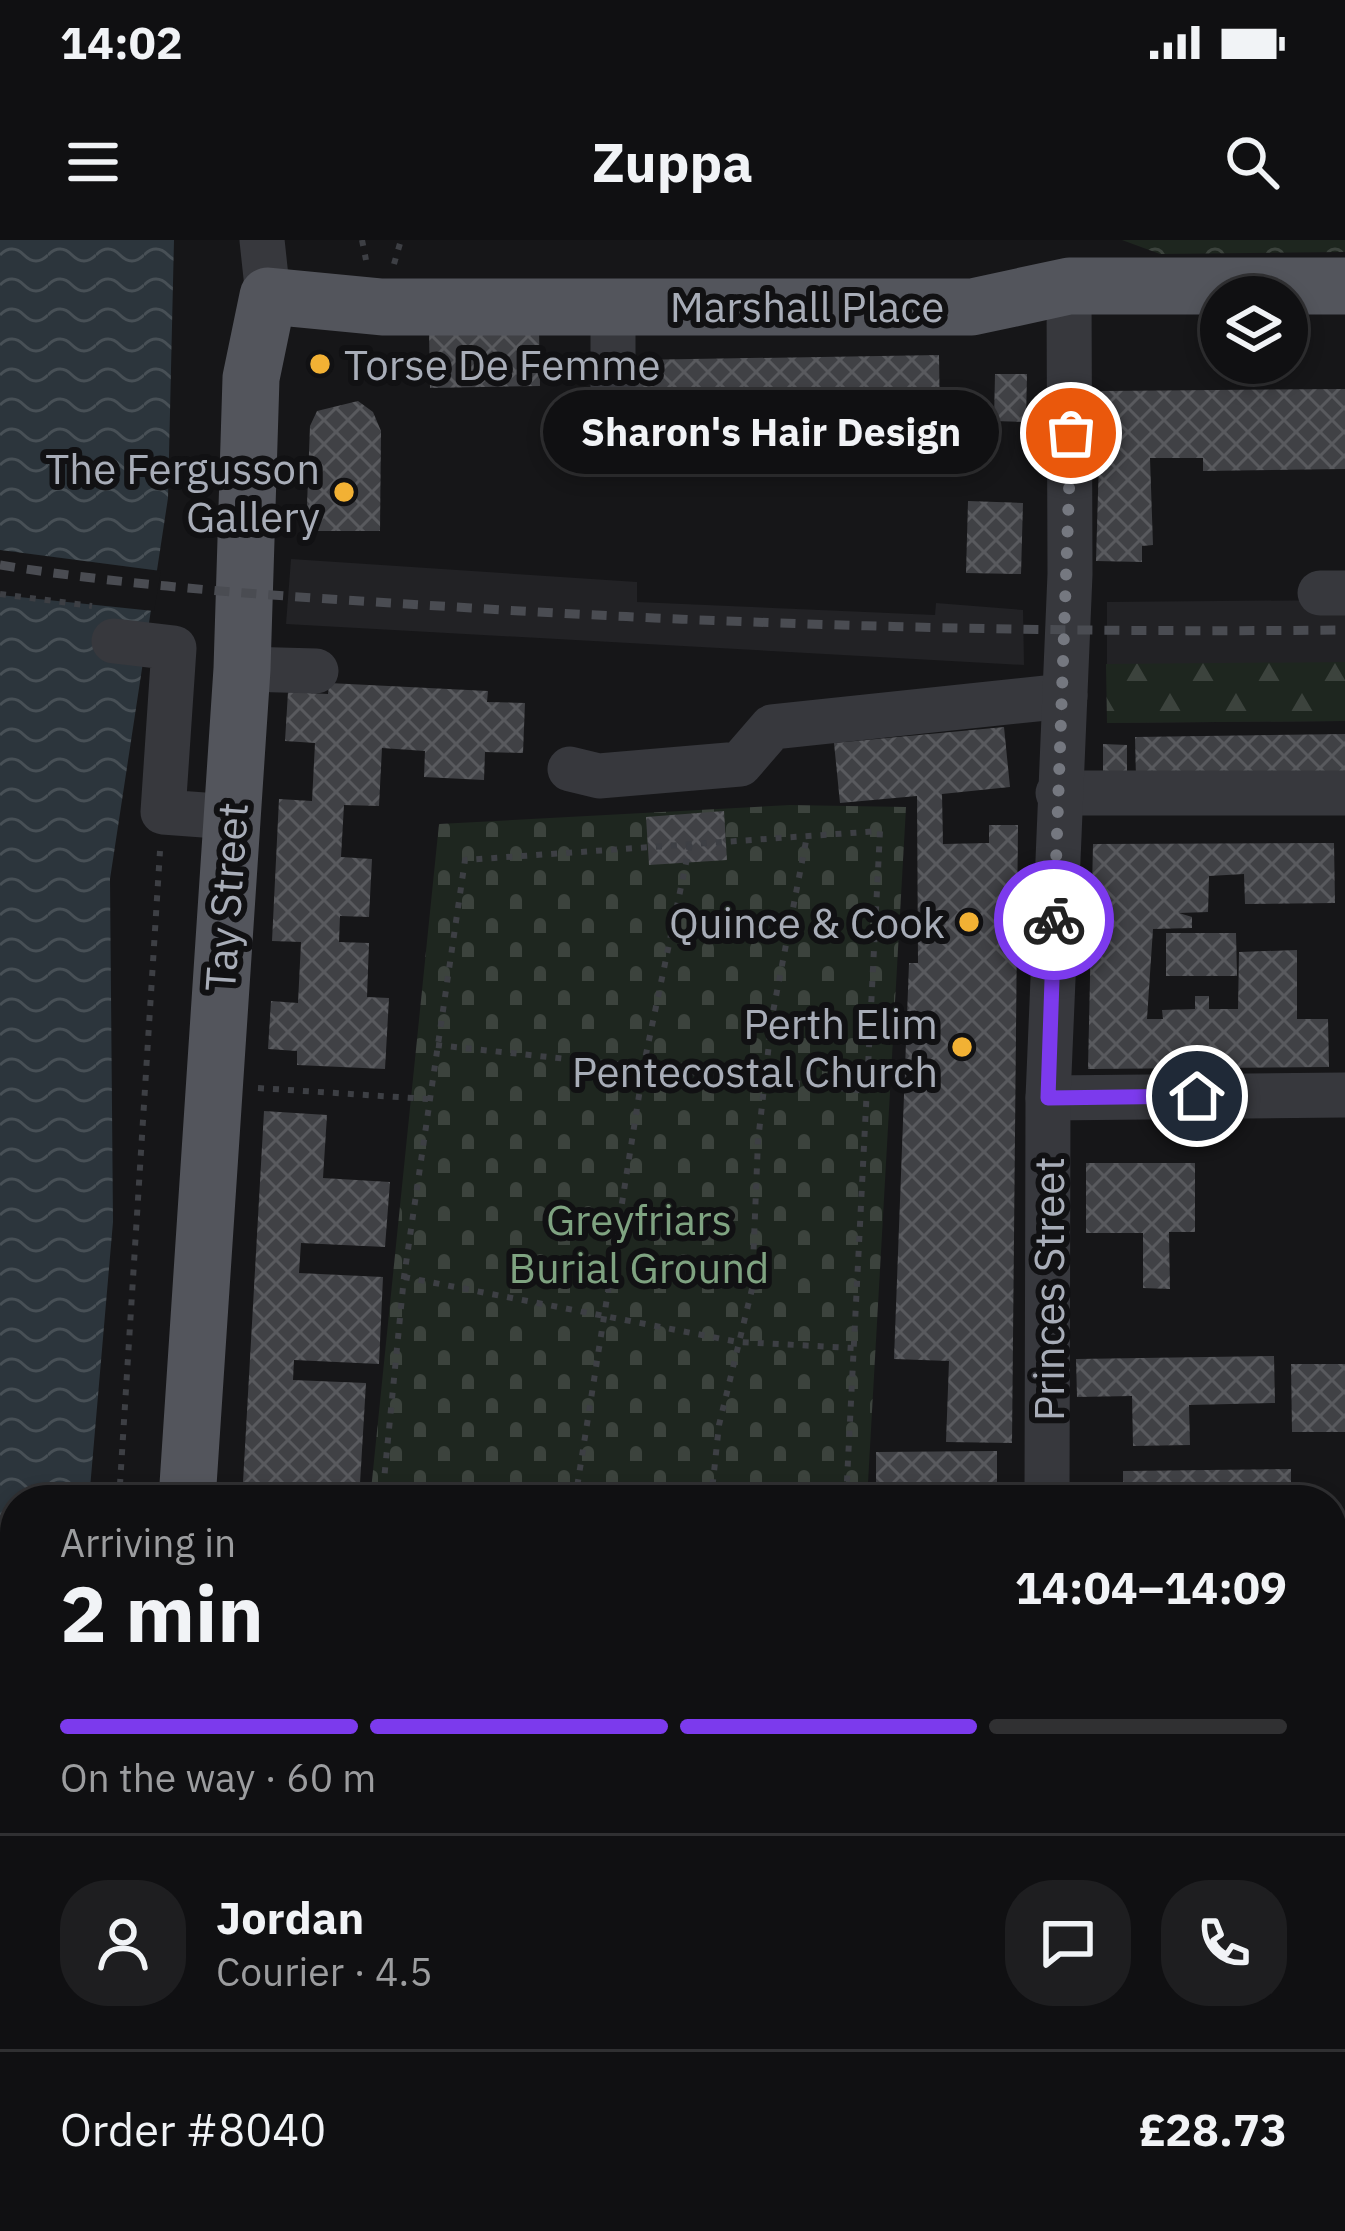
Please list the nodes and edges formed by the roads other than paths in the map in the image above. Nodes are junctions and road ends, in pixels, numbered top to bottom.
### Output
1 (262, 240) edge
2 (1070, 263) edge
3 (1345, 286) edge
4 (268, 296) junction
5 (613, 305) junction
6 (780, 451) dead end
7 (114, 641) dead end
8 (242, 669) junction
9 (316, 671) dead end
10 (1065, 696) junction
11 (571, 769) dead end
12 (1058, 794) junction
13 (1345, 794) edge
14 (231, 817) junction
15 (1345, 1095) edge
16 (1048, 1098) junction
17 (188, 1485) edge
18 (1047, 1485) edge

1 - 4 street
2 - 3 main road, Marshall Place
2 - 5 main road, Marshall Place
2 - 10 street, Princes Street
4 - 5 main road, Marshall Place
4 - 8 main road, Tay Street
5 - 6 street
7 - 14 street
8 - 9 street
8 - 14 main road, Tay Street
10 - 11 street
10 - 12 street, Princes Street
12 - 13 street
12 - 16 street, Princes Street
14 - 17 main road, Tay Street
15 - 16 street
16 - 18 street, Princes Street

